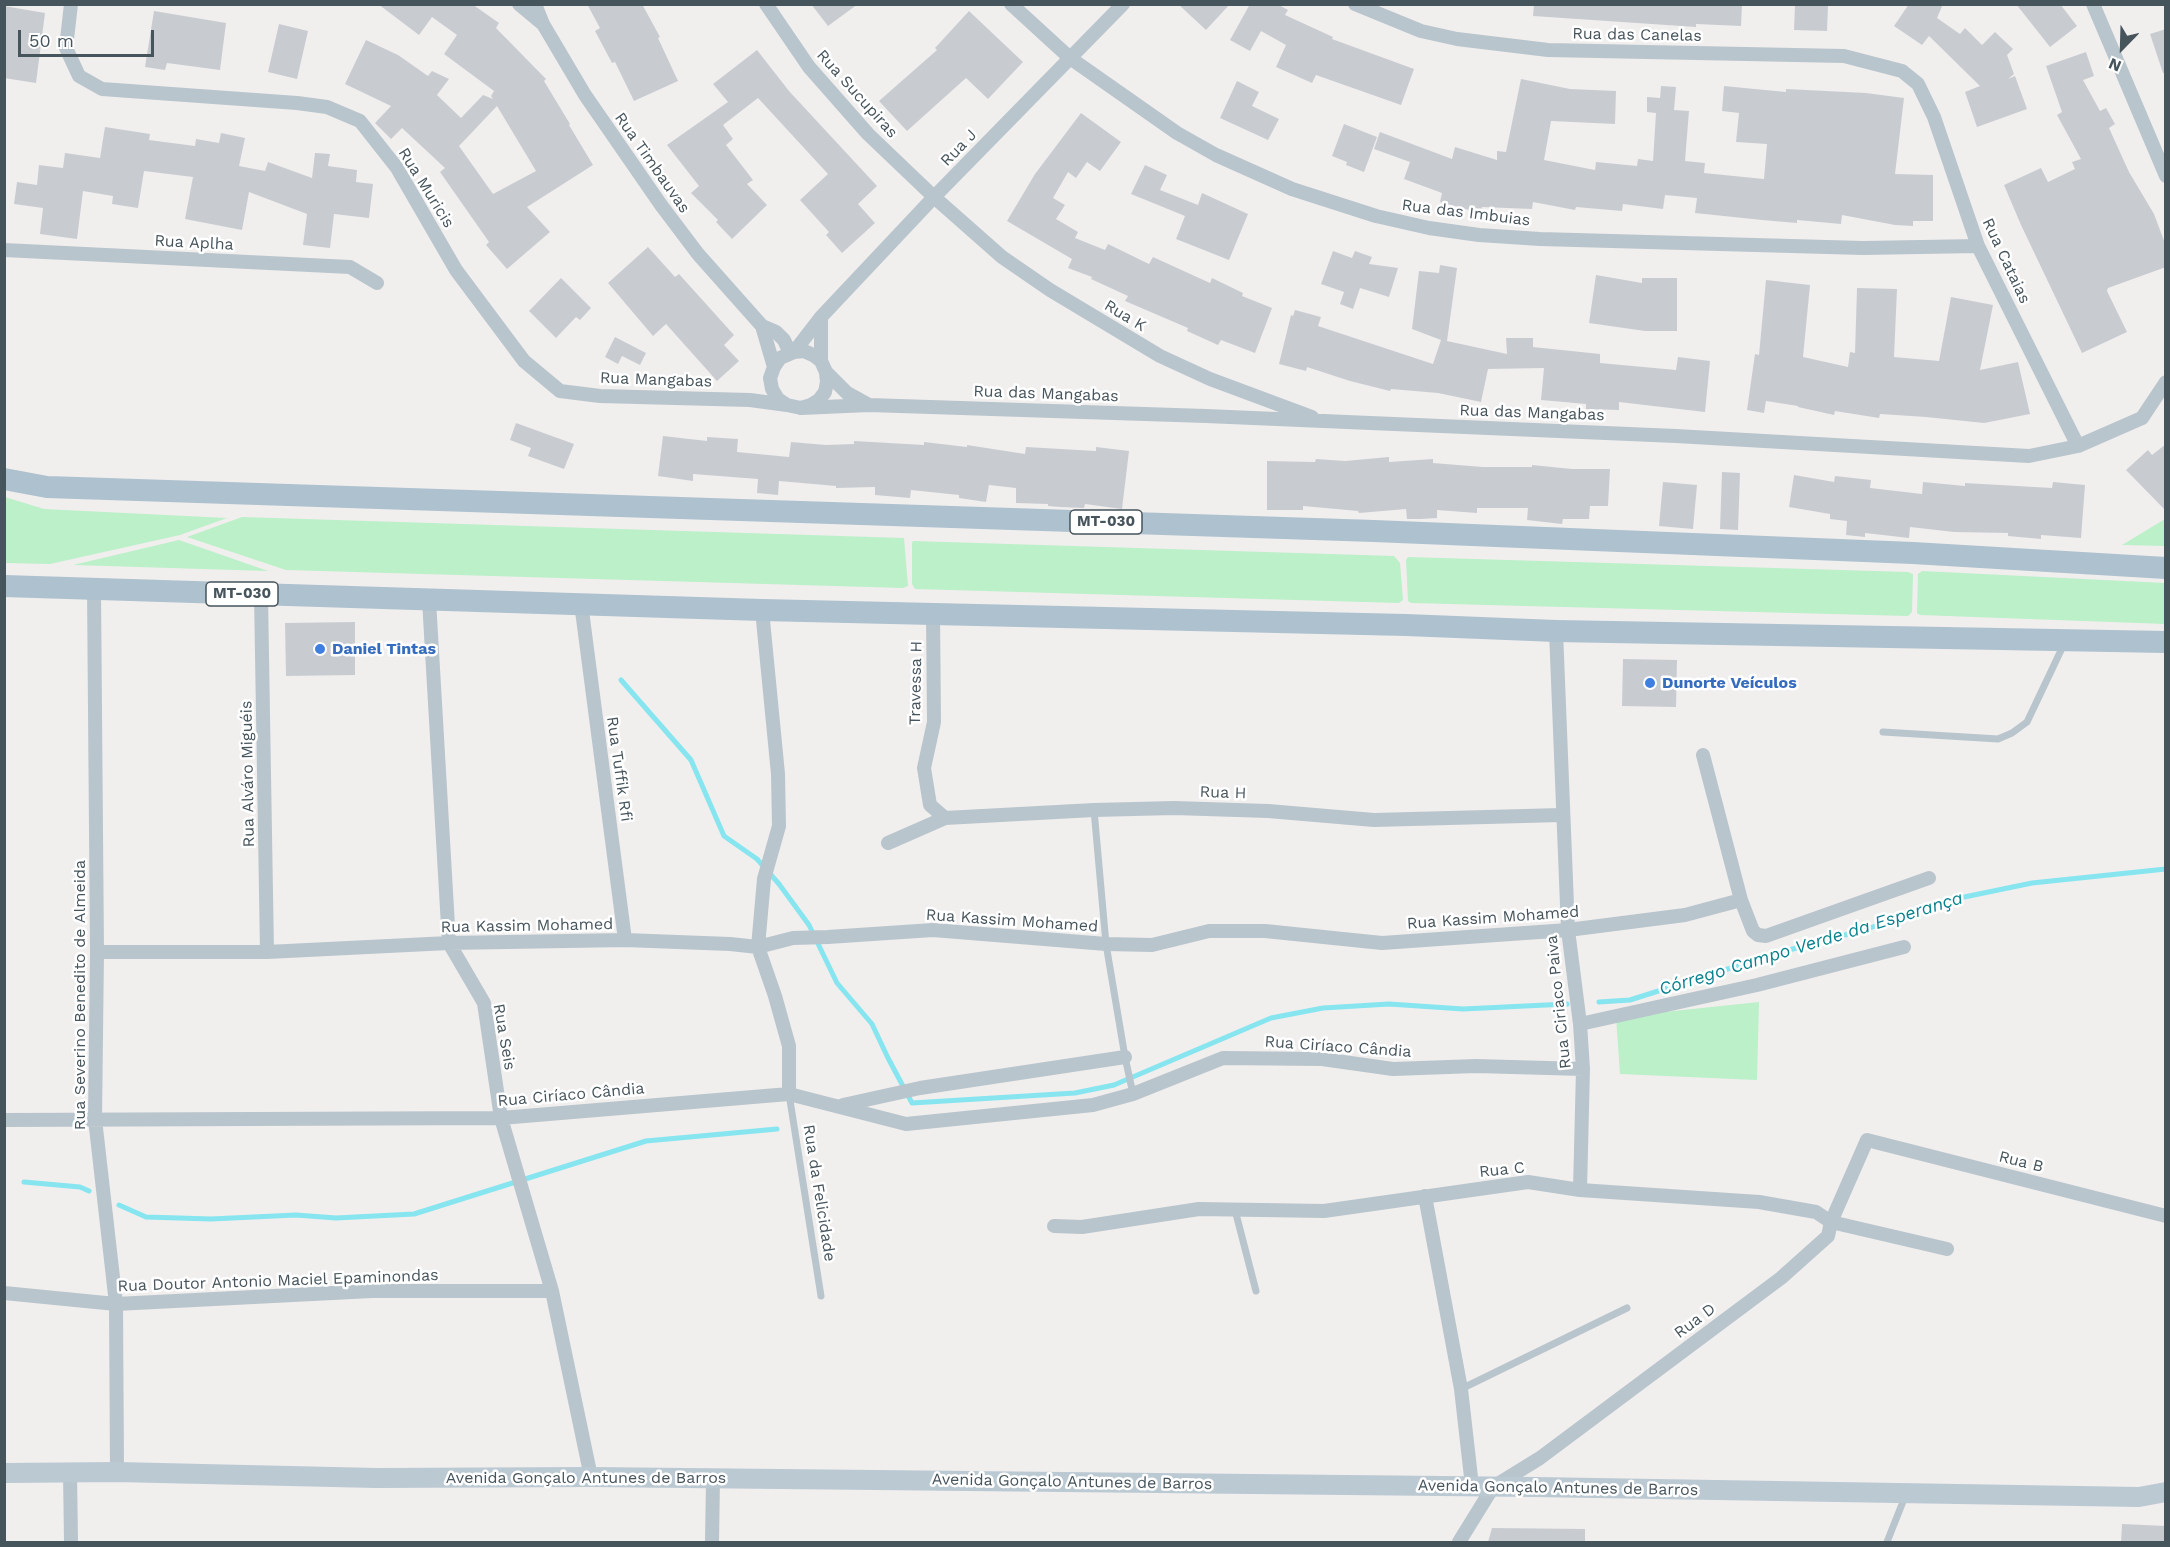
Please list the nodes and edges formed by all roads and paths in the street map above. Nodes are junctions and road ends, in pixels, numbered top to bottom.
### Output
1 (71, 4) edge
2 (519, 4) edge
3 (536, 4) edge
4 (766, 4) edge
5 (1011, 4) edge
6 (1124, 4) edge
7 (1355, 4) edge
8 (2093, 4) edge
9 (543, 24) junction
10 (1070, 58) junction
11 (1918, 84) joint
12 (2166, 176) edge
13 (934, 197) junction
14 (1978, 246) junction
15 (4, 250) edge
16 (377, 284) dead end
17 (821, 317) junction
18 (762, 326) junction
19 (792, 352) junction
20 (824, 367) junction
21 (772, 373) junction
22 (2166, 382) edge
23 (560, 391) joint
24 (750, 400) junction
25 (787, 405) junction
26 (869, 405) junction
27 (801, 408) junction
28 (1323, 421) junction
29 (2078, 446) junction
30 (11, 479) edge
31 (2166, 568) edge
32 (4, 586) edge
33 (94, 589) junction
34 (261, 595) junction
35 (429, 600) junction
36 (581, 603) junction
37 (762, 610) junction
38 (933, 613) junction
39 (1556, 631) junction
40 (2066, 640) junction
41 (2166, 642) edge
42 (1883, 732) dead end
43 (1703, 755) dead end
44 (1094, 810) junction
45 (1562, 815) junction
46 (945, 818) junction
47 (888, 843) dead end
48 (1929, 878) dead end
49 (1741, 900) junction
50 (1568, 930) junction
51 (625, 940) junction
52 (449, 943) junction
53 (1106, 944) junction
54 (758, 947) junction
55 (1904, 947) dead end
56 (97, 952) junction
57 (267, 952) junction
58 (1580, 1024) junction
59 (1125, 1057) junction
60 (1583, 1069) junction
61 (1133, 1092) junction
62 (789, 1094) junction
63 (842, 1106) junction
64 (501, 1118) junction
65 (95, 1119) junction
66 (4, 1120) edge
67 (1868, 1140) joint
68 (1580, 1190) junction
69 (1425, 1197) junction
70 (1235, 1210) junction
71 (2166, 1216) edge
72 (1831, 1222) junction
73 (1054, 1226) dead end
74 (1947, 1249) dead end
75 (552, 1291) junction
76 (1256, 1291) dead end
77 (4, 1293) edge
78 (821, 1296) dead end
79 (116, 1304) junction
80 (1627, 1308) dead end
81 (1461, 1389) junction
82 (70, 1472) junction
83 (117, 1472) junction
84 (4, 1473) edge
85 (591, 1477) junction
86 (713, 1479) junction
87 (1472, 1486) junction
88 (1493, 1487) junction
89 (2166, 1492) edge
90 (1906, 1493) junction
91 (2139, 1497) junction
92 (2166, 1503) edge
93 (71, 1542) edge
94 (712, 1542) edge
95 (1459, 1542) edge
96 (1887, 1542) edge

1 - 23 street, Rua Muricis
2 - 9 street
3 - 9 street, Rua Timbauvas
4 - 13 street, Rua Sucupiras
5 - 10 street, Rua das Imbuias
6 - 10 street, Rua J
7 - 11 street, Rua das Canelas
8 - 12 street
9 - 18 street, Rua Timbauvas
10 - 13 street, Rua J
10 - 14 street, Rua das Imbuias
11 - 14 street, Rua Cataias
13 - 17 street, Rua J
13 - 28 street, Rua K
14 - 29 street, Rua Cataias
15 - 16 street, Rua Aplha
17 - 19 street, Rua J
17 - 20 street
18 - 19 street
18 - 21 street
19 - 20 street
19 - 21 street
20 - 26 street
20 - 27 street
21 - 24 street
21 - 25 street
22 - 29 street, Rua das Mangabas
23 - 24 street, Rua Mangabas
24 - 25 street, Rua Mangabas
25 - 27 street
26 - 27 street, Rua das Mangabas
26 - 28 street, Rua das Mangabas
28 - 29 street, Rua das Mangabas
30 - 31 main road, MT-030
32 - 33 main road, MT-030
33 - 34 main road, MT-030
33 - 56 street, Rua Severino Benedito de Almeida
34 - 35 main road, MT-030
34 - 57 street, Rua Alváro Miguéis
35 - 36 main road, MT-030
35 - 52 street, Rua Seis
36 - 37 main road, MT-030
36 - 51 street, Rua Tuffik Rfi
37 - 38 main road, MT-030
37 - 54 street
38 - 39 main road, MT-030
38 - 46 street, Travessa H
39 - 40 main road, MT-030
39 - 45 street, Rua Ciriaco Paiva
40 - 41 main road, MT-030
40 - 42 lane
43 - 49 street
44 - 45 street, Rua H
44 - 46 street, Rua H
44 - 53 lane
45 - 50 street, Rua Ciriaco Paiva
46 - 47 street, Rua H
48 - 49 street
49 - 50 street, Rua Kassim Mohamed
50 - 53 street, Rua Kassim Mohamed
50 - 58 street, Rua Ciriaco Paiva
51 - 52 street, Rua Kassim Mohamed
51 - 54 street, Rua Kassim Mohamed
52 - 57 street, Rua Kassim Mohamed
52 - 64 street, Rua Seis
53 - 54 street, Rua Kassim Mohamed
53 - 59 lane
54 - 62 street
55 - 58 street
56 - 57 street, Rua Kassim Mohamed
56 - 65 street, Rua Severino Benedito de Almeida
58 - 60 street, Rua Ciriaco Paiva
59 - 61 lane
59 - 63 street
60 - 61 street, Rua Ciríaco Cândia
60 - 68 street, Rua Ciriaco Paiva
61 - 63 street, Rua Ciríaco Cândia
62 - 63 street, Rua Ciríaco Cândia
62 - 64 street, Rua Ciríaco Cândia
62 - 78 lane, Rua da Felicidade
64 - 65 street, Rua Ciríaco Cândia
64 - 75 street, Rua Seis
65 - 66 street, Rua Ciríaco Cândia
65 - 79 street, Rua Severino Benedito de Almeida
67 - 71 street, Rua B
67 - 72 street, Rua D
68 - 69 street, Rua C
68 - 72 street, Rua C
69 - 70 street, Rua C
69 - 81 street
70 - 73 street, Rua C
70 - 76 lane
72 - 74 street, Rua C
72 - 88 street, Rua D
75 - 79 street, Rua Doutor Antonio Maciel Epaminondas
75 - 85 street, Rua Seis
77 - 79 street, Rua Doutor Antonio Maciel Epaminondas
79 - 83 street, Rua Severino Benedito de Almeida
80 - 81 lane
81 - 87 street
82 - 83 main road, Avenida Gonçalo Antunes de Barros
82 - 84 main road, Avenida Gonçalo Antunes de Barros
82 - 93 street
83 - 85 main road, Avenida Gonçalo Antunes de Barros
85 - 86 main road, Avenida Gonçalo Antunes de Barros
86 - 87 main road, Avenida Gonçalo Antunes de Barros
86 - 94 street
87 - 88 main road, Avenida Gonçalo Antunes de Barros
88 - 90 main road, Avenida Gonçalo Antunes de Barros
88 - 95 street
89 - 91 main road, Avenida Gonçalo Antunes de Barros
90 - 91 main road, Avenida Gonçalo Antunes de Barros
90 - 96 lane
91 - 92 main road, Avenida Gonçalo Antunes de Barros

